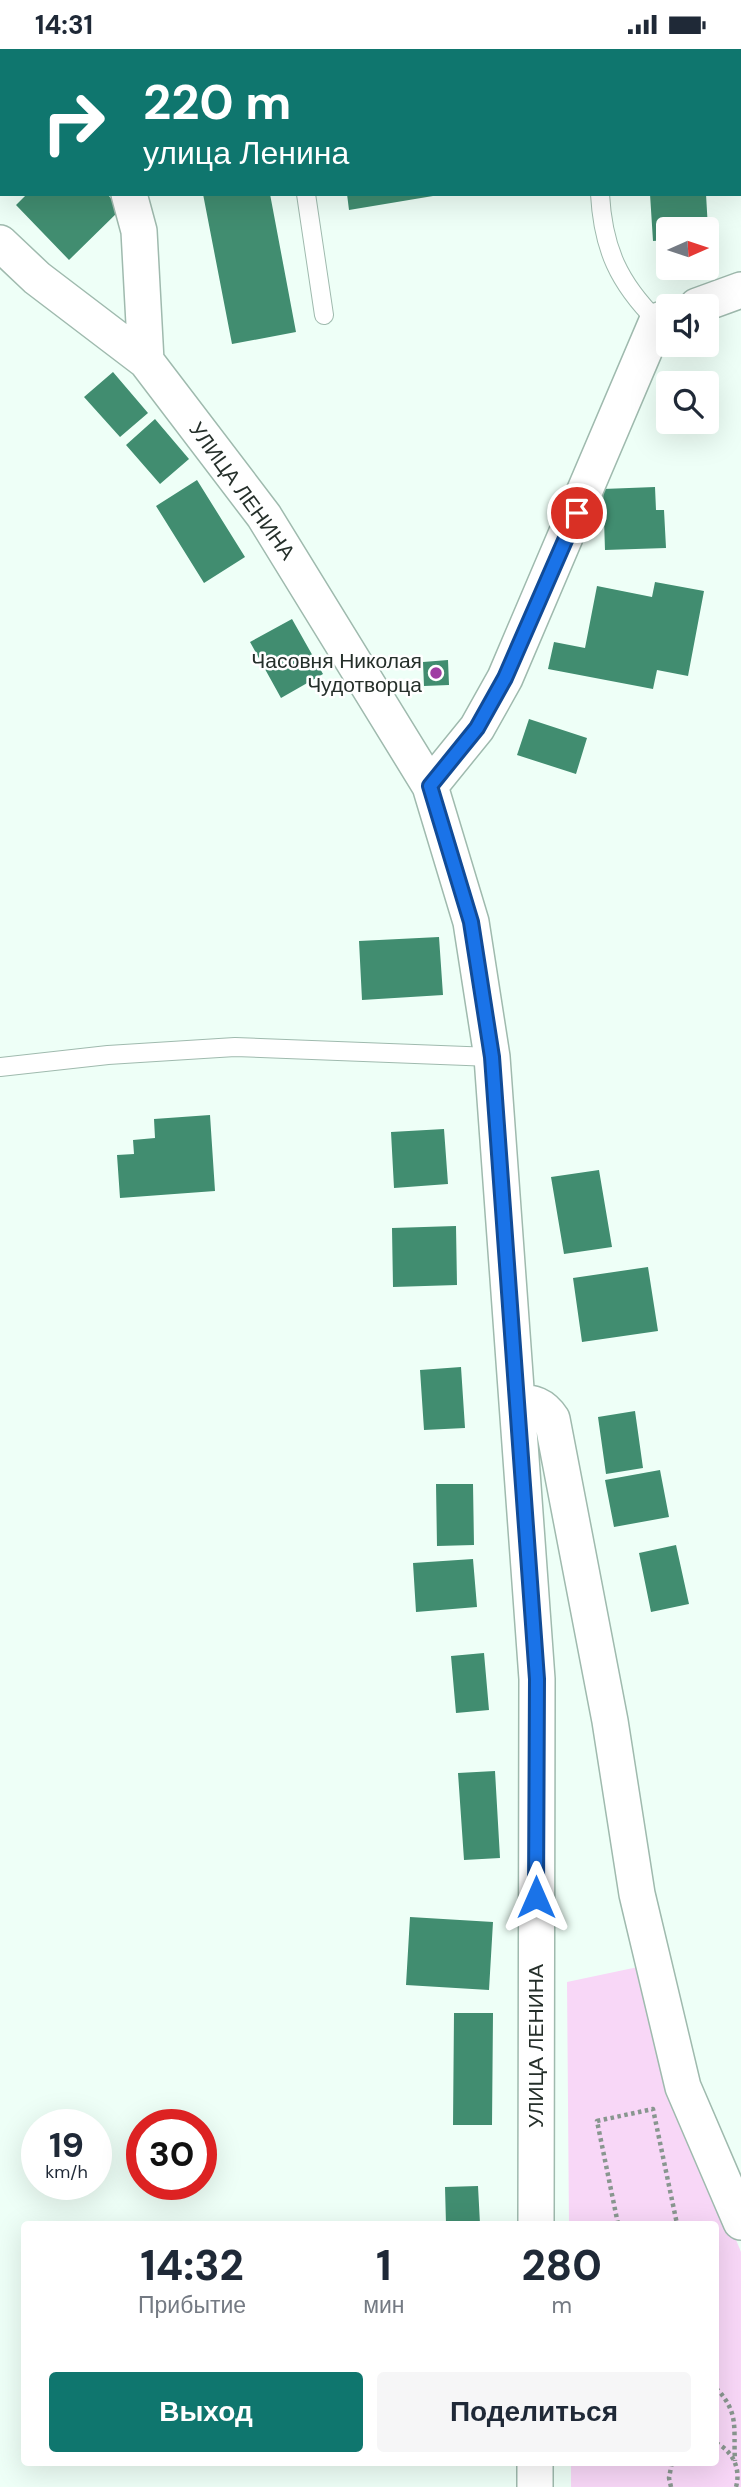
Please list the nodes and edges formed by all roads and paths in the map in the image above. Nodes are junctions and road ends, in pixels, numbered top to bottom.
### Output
1 (130, 196) edge
2 (306, 196) edge
3 (600, 196) edge
4 (0, 243) edge
5 (741, 290) edge
6 (719, 298) edge
7 (656, 314) edge
8 (324, 315) dead end
9 (656, 335) edge
10 (146, 361) junction
11 (430, 786) junction
12 (492, 1057) junction
13 (0, 1067) edge
14 (517, 1402) junction
15 (536, 2221) edge
16 (617, 2221) edge
17 (676, 2221) edge
18 (741, 2222) edge
19 (719, 2391) edge
20 (719, 2446) edge
21 (735, 2461) junction
22 (535, 2466) edge
23 (670, 2466) edge
24 (738, 2484) edge
25 (535, 2487) edge
26 (671, 2487) edge

1 - 10 street
2 - 8 lane
3 - 7 lane
4 - 10 street, УЛИЦА ЛЕНИНА
5 - 6 street
9 - 11 street
10 - 11 street, УЛИЦА ЛЕНИНА
11 - 12 street, УЛИЦА ЛЕНИНА
12 - 13 lane
12 - 14 street, УЛИЦА ЛЕНИНА
14 - 15 street, УЛИЦА ЛЕНИНА
14 - 18 street
16 - 17 path
19 - 21 path
20 - 21 path
21 - 24 path
22 - 25 street
23 - 26 path

